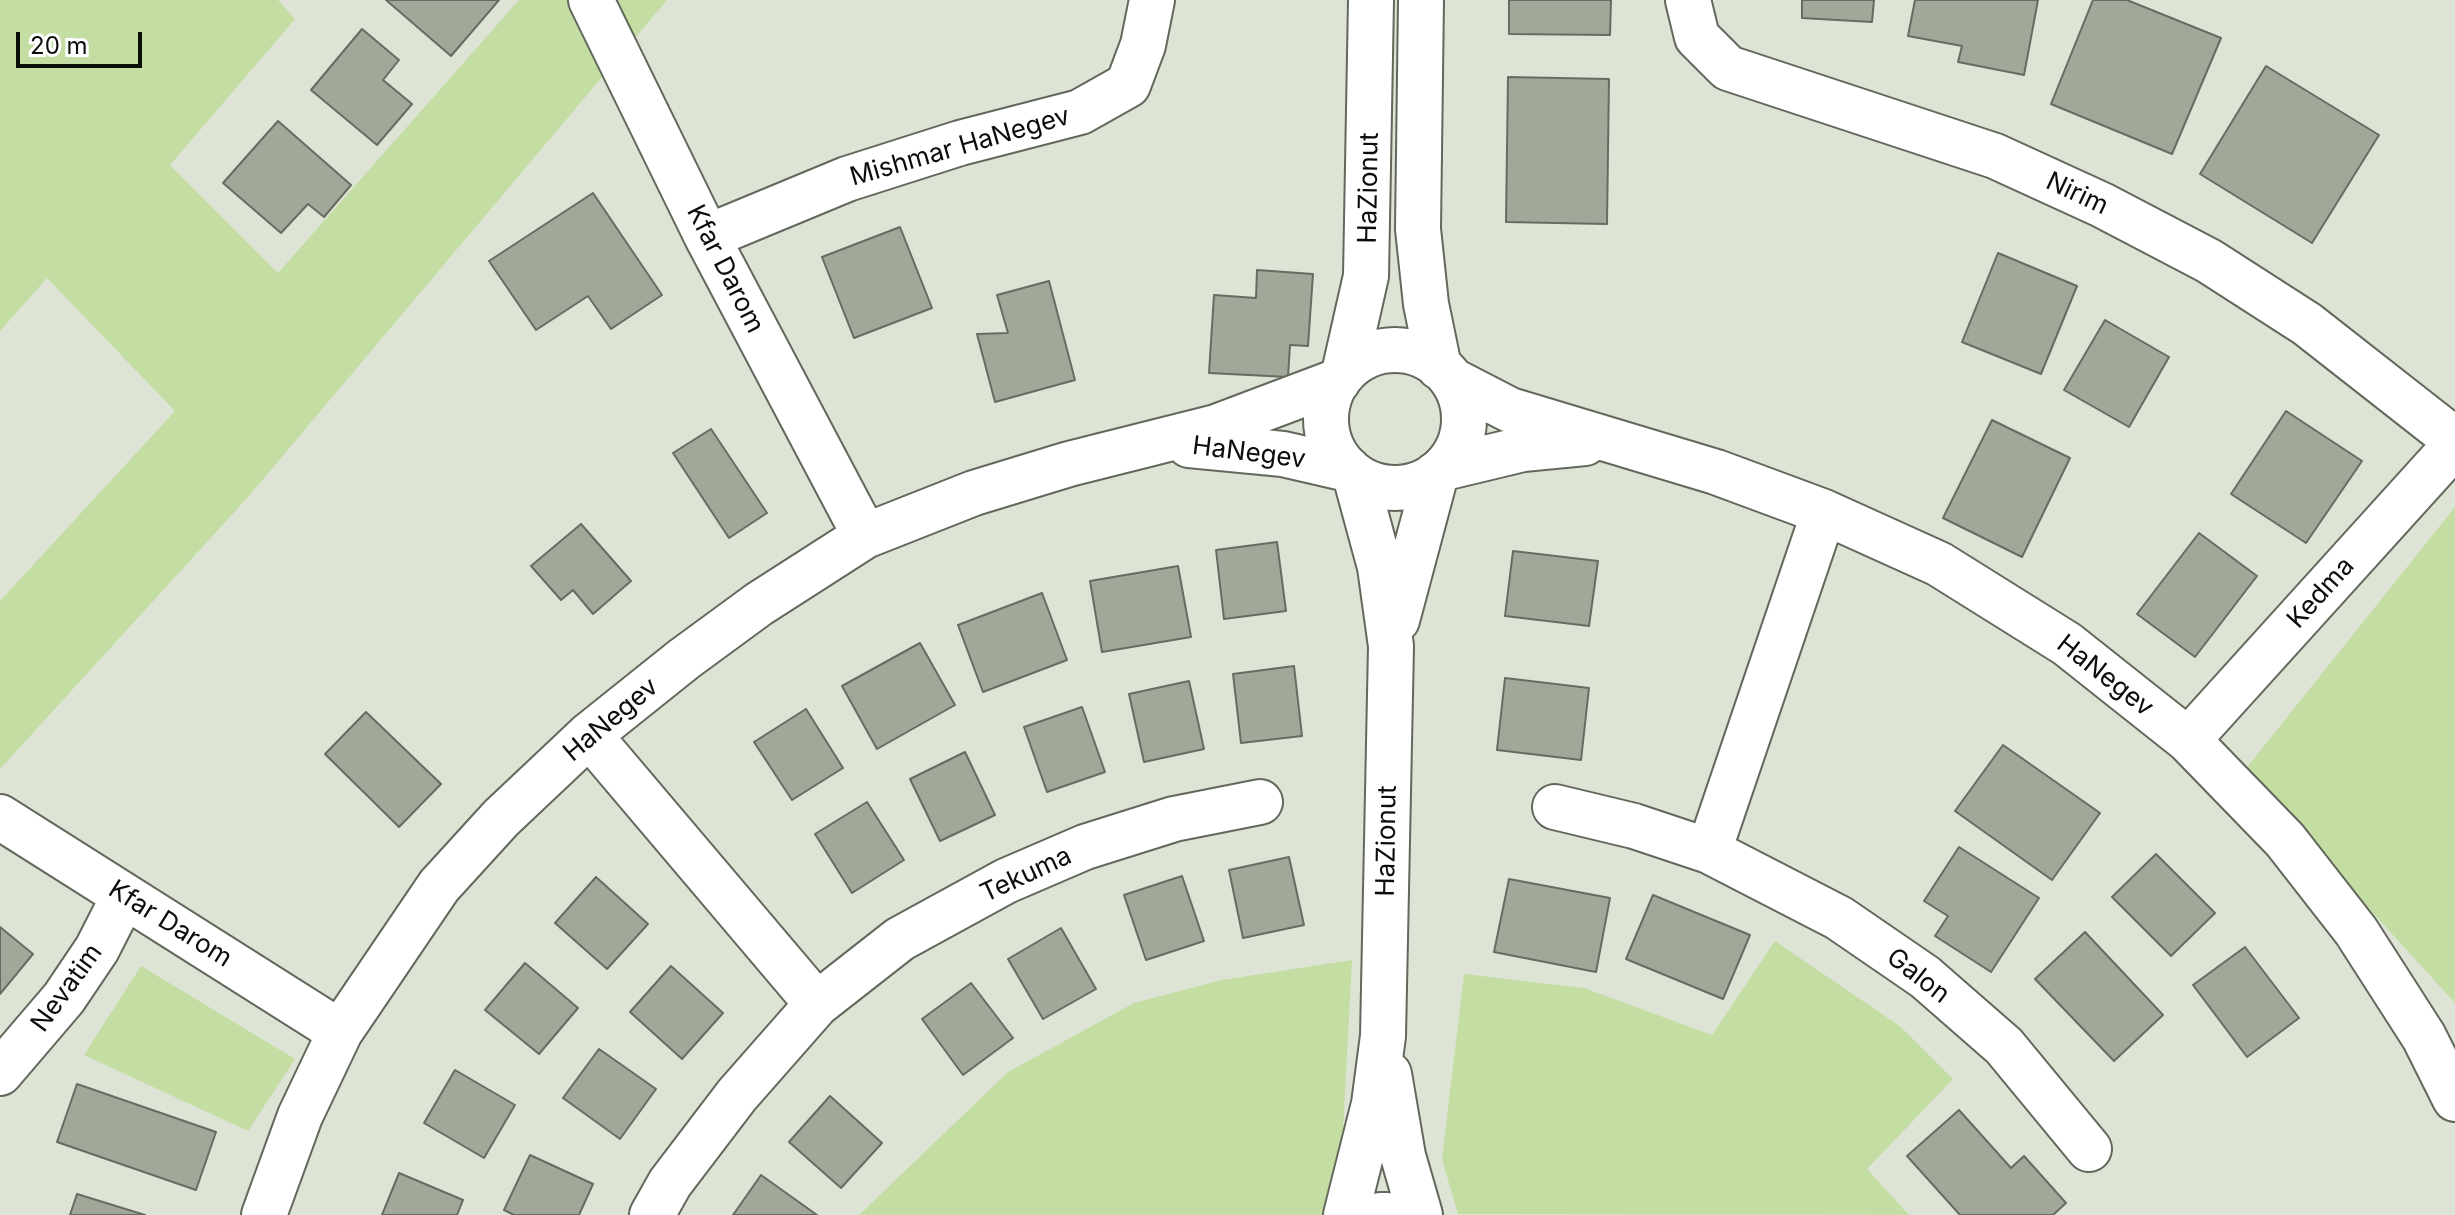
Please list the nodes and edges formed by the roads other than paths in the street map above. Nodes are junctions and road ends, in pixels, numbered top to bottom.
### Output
1 (591, 0) edge
2 (1152, 0) edge
3 (1371, 0) edge
4 (1421, 0) edge
5 (1688, 0) edge
6 (707, 237) junction
7 (1446, 374) junction
8 (1341, 377) junction
9 (1607, 442) junction
10 (2455, 442) edge
11 (1150, 446) junction
12 (1440, 471) junction
13 (1351, 472) junction
14 (1824, 512) junction
15 (865, 536) junction
16 (1391, 646) junction
17 (589, 735) junction
18 (2188, 740) junction
19 (1260, 802) dead end
20 (1555, 807) dead end
21 (0, 817) edge
22 (1709, 851) junction
23 (124, 896) junction
24 (817, 1004) junction
25 (340, 1032) junction
26 (1383, 1036) junction
27 (0, 1073) edge
28 (2455, 1099) edge
29 (2089, 1149) dead end
30 (264, 1215) edge
31 (652, 1215) edge
32 (1346, 1215) edge
33 (1380, 1215) edge
34 (1387, 1215) edge
35 (1420, 1215) edge

1 - 6 street, Kfar Darom
2 - 6 street, Mishmar HaNegev
3 - 8 street, HaZionut
4 - 7 street, HaZionut
5 - 10 street, Nirim
6 - 15 street, Kfar Darom
7 - 8 street
7 - 9 street, HaNegev
7 - 12 street
8 - 11 street, HaNegev
8 - 13 street
9 - 12 street, HaNegev
9 - 14 street, HaNegev
10 - 18 street, Kedma
11 - 13 street, HaNegev
11 - 15 street, HaNegev
12 - 13 street
12 - 16 street, HaZionut
13 - 16 street, HaZionut
14 - 18 street, HaNegev
14 - 22 street
15 - 17 street, HaNegev
16 - 26 street, HaZionut
17 - 24 street
17 - 25 street, HaNegev
18 - 28 street, HaNegev
19 - 24 street, Tekuma
20 - 22 street, Galon
21 - 23 street, Kfar Darom
22 - 29 street, Galon
23 - 25 street, Kfar Darom
23 - 27 street, Nevatim
24 - 31 street, Tekuma
25 - 30 street, HaNegev
26 - 32 street, HaZionut
26 - 35 street, HaZionut
33 - 34 street

